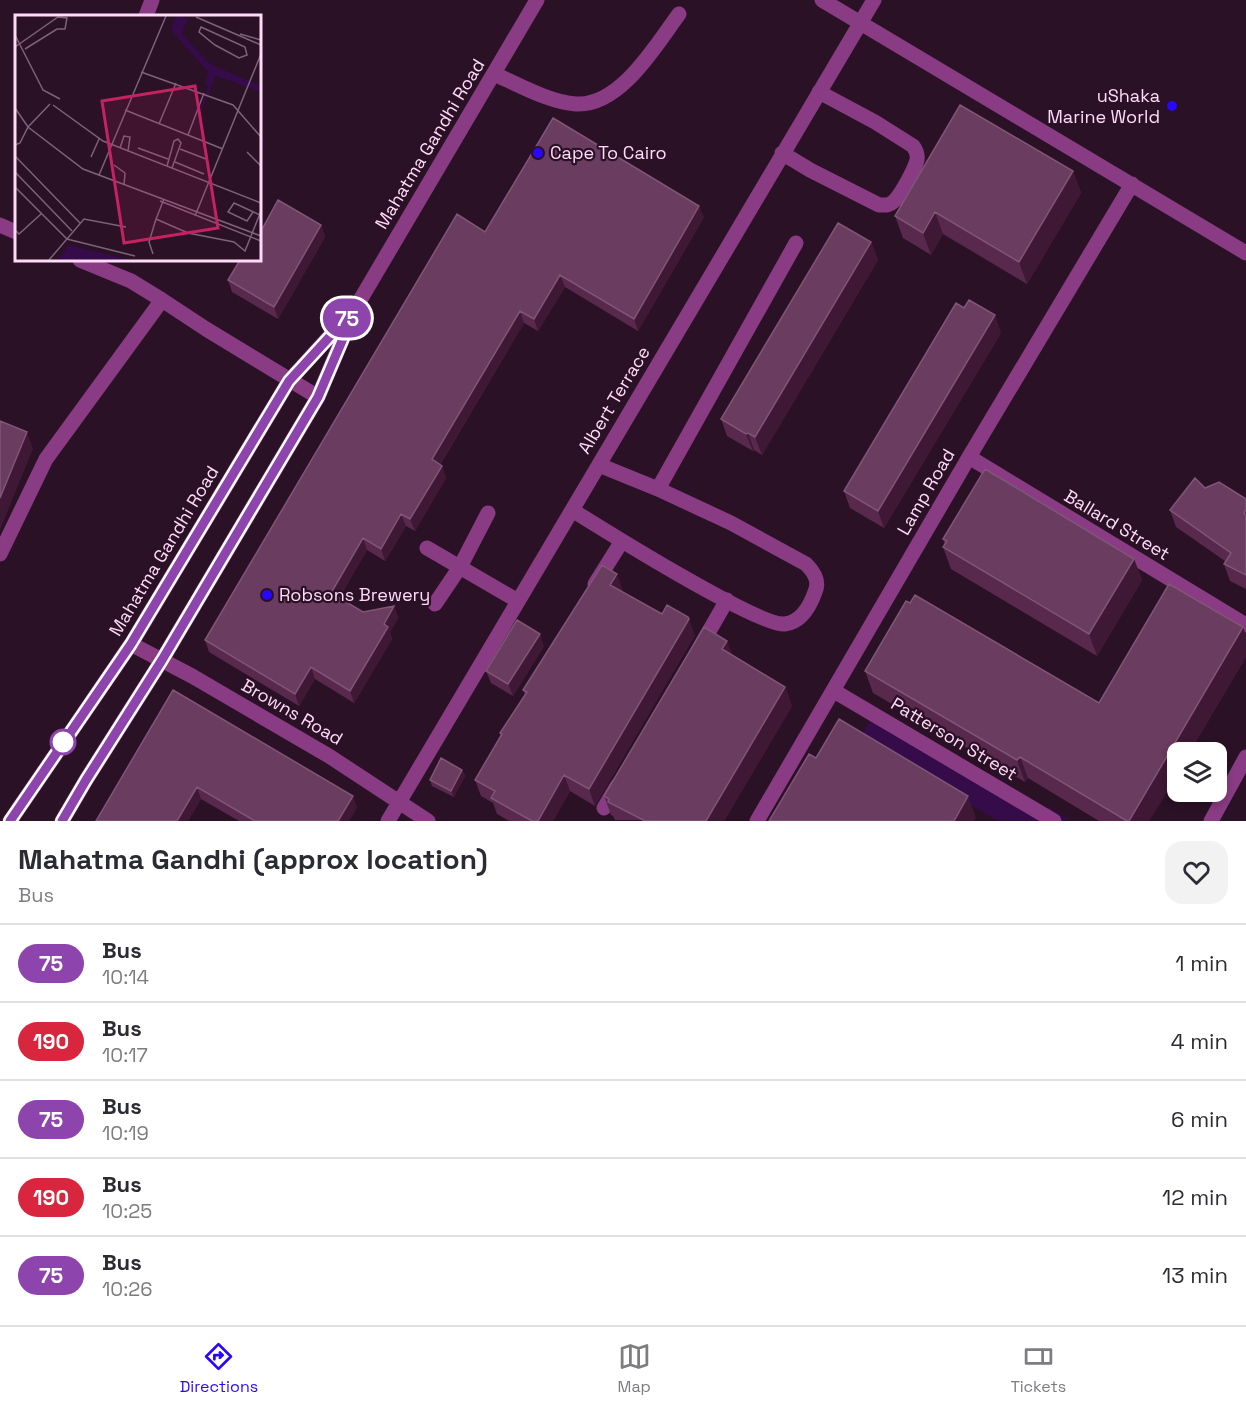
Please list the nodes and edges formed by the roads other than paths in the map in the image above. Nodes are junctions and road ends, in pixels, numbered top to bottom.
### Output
1 (152, 0) edge
2 (537, 0) edge
3 (822, 0) edge
4 (874, 0) edge
5 (679, 14) dead end
6 (146, 15) edge
7 (860, 22) junction
8 (494, 74) junction
9 (819, 92) junction
10 (782, 153) junction
11 (1131, 184) junction
12 (0, 225) edge
13 (15, 232) edge
14 (796, 243) dead end
15 (1246, 253) edge
16 (82, 261) edge
17 (162, 300) junction
18 (356, 308) junction
19 (289, 381) junction
20 (318, 397) junction
21 (969, 457) junction
22 (598, 465) junction
23 (658, 489) junction
24 (572, 510) junction
25 (488, 513) dead end
26 (622, 541) junction
27 (427, 548) dead end
28 (0, 554) edge
29 (460, 567) junction
30 (727, 600) junction
31 (518, 601) junction
32 (584, 601) edge
33 (435, 604) dead end
34 (1246, 625) edge
35 (131, 644) junction
36 (162, 660) junction
37 (692, 660) edge
38 (834, 691) junction
39 (1246, 757) edge
40 (628, 769) edge
41 (399, 803) junction
42 (604, 808) edge
43 (10, 821) edge
44 (62, 821) edge
45 (388, 821) edge
46 (428, 821) edge
47 (757, 821) edge
48 (1054, 821) edge
49 (1211, 821) edge

1 - 6 street
2 - 8 street, Mahatma Gandhi Road
3 - 7 street
4 - 7 street, Albert Terrace
5 - 8 street
7 - 9 street, Albert Terrace
7 - 11 street
8 - 18 street, Mahatma Gandhi Road
9 - 10 street, Albert Terrace
9 - 10 street
10 - 22 street, Albert Terrace
11 - 15 street
11 - 21 street, Lamp Road
12 - 13 street
14 - 23 street
16 - 17 street
17 - 19 street
17 - 28 street
18 - 19 street, Mahatma Gandhi Road
18 - 20 street, Mahatma Gandhi Road
19 - 20 street
19 - 35 street, Mahatma Gandhi Road
20 - 36 street, Mahatma Gandhi Road
21 - 34 street, Ballard Street
21 - 38 street, Lamp Road
22 - 23 street
22 - 24 street, Albert Terrace
23 - 30 street
24 - 26 street
24 - 31 street, Albert Terrace
25 - 29 street
26 - 30 street
26 - 32 street
27 - 29 street
29 - 31 street
29 - 33 street
30 - 37 street
31 - 41 street, Albert Terrace
35 - 36 street, Browns Road
35 - 43 street, Mahatma Gandhi Road
36 - 41 street, Browns Road
36 - 44 street, Mahatma Gandhi Road
38 - 47 street, Lamp Road
38 - 48 street, Patterson Street
39 - 49 street
40 - 42 street
41 - 45 street, Albert Terrace
41 - 46 street, Browns Road

